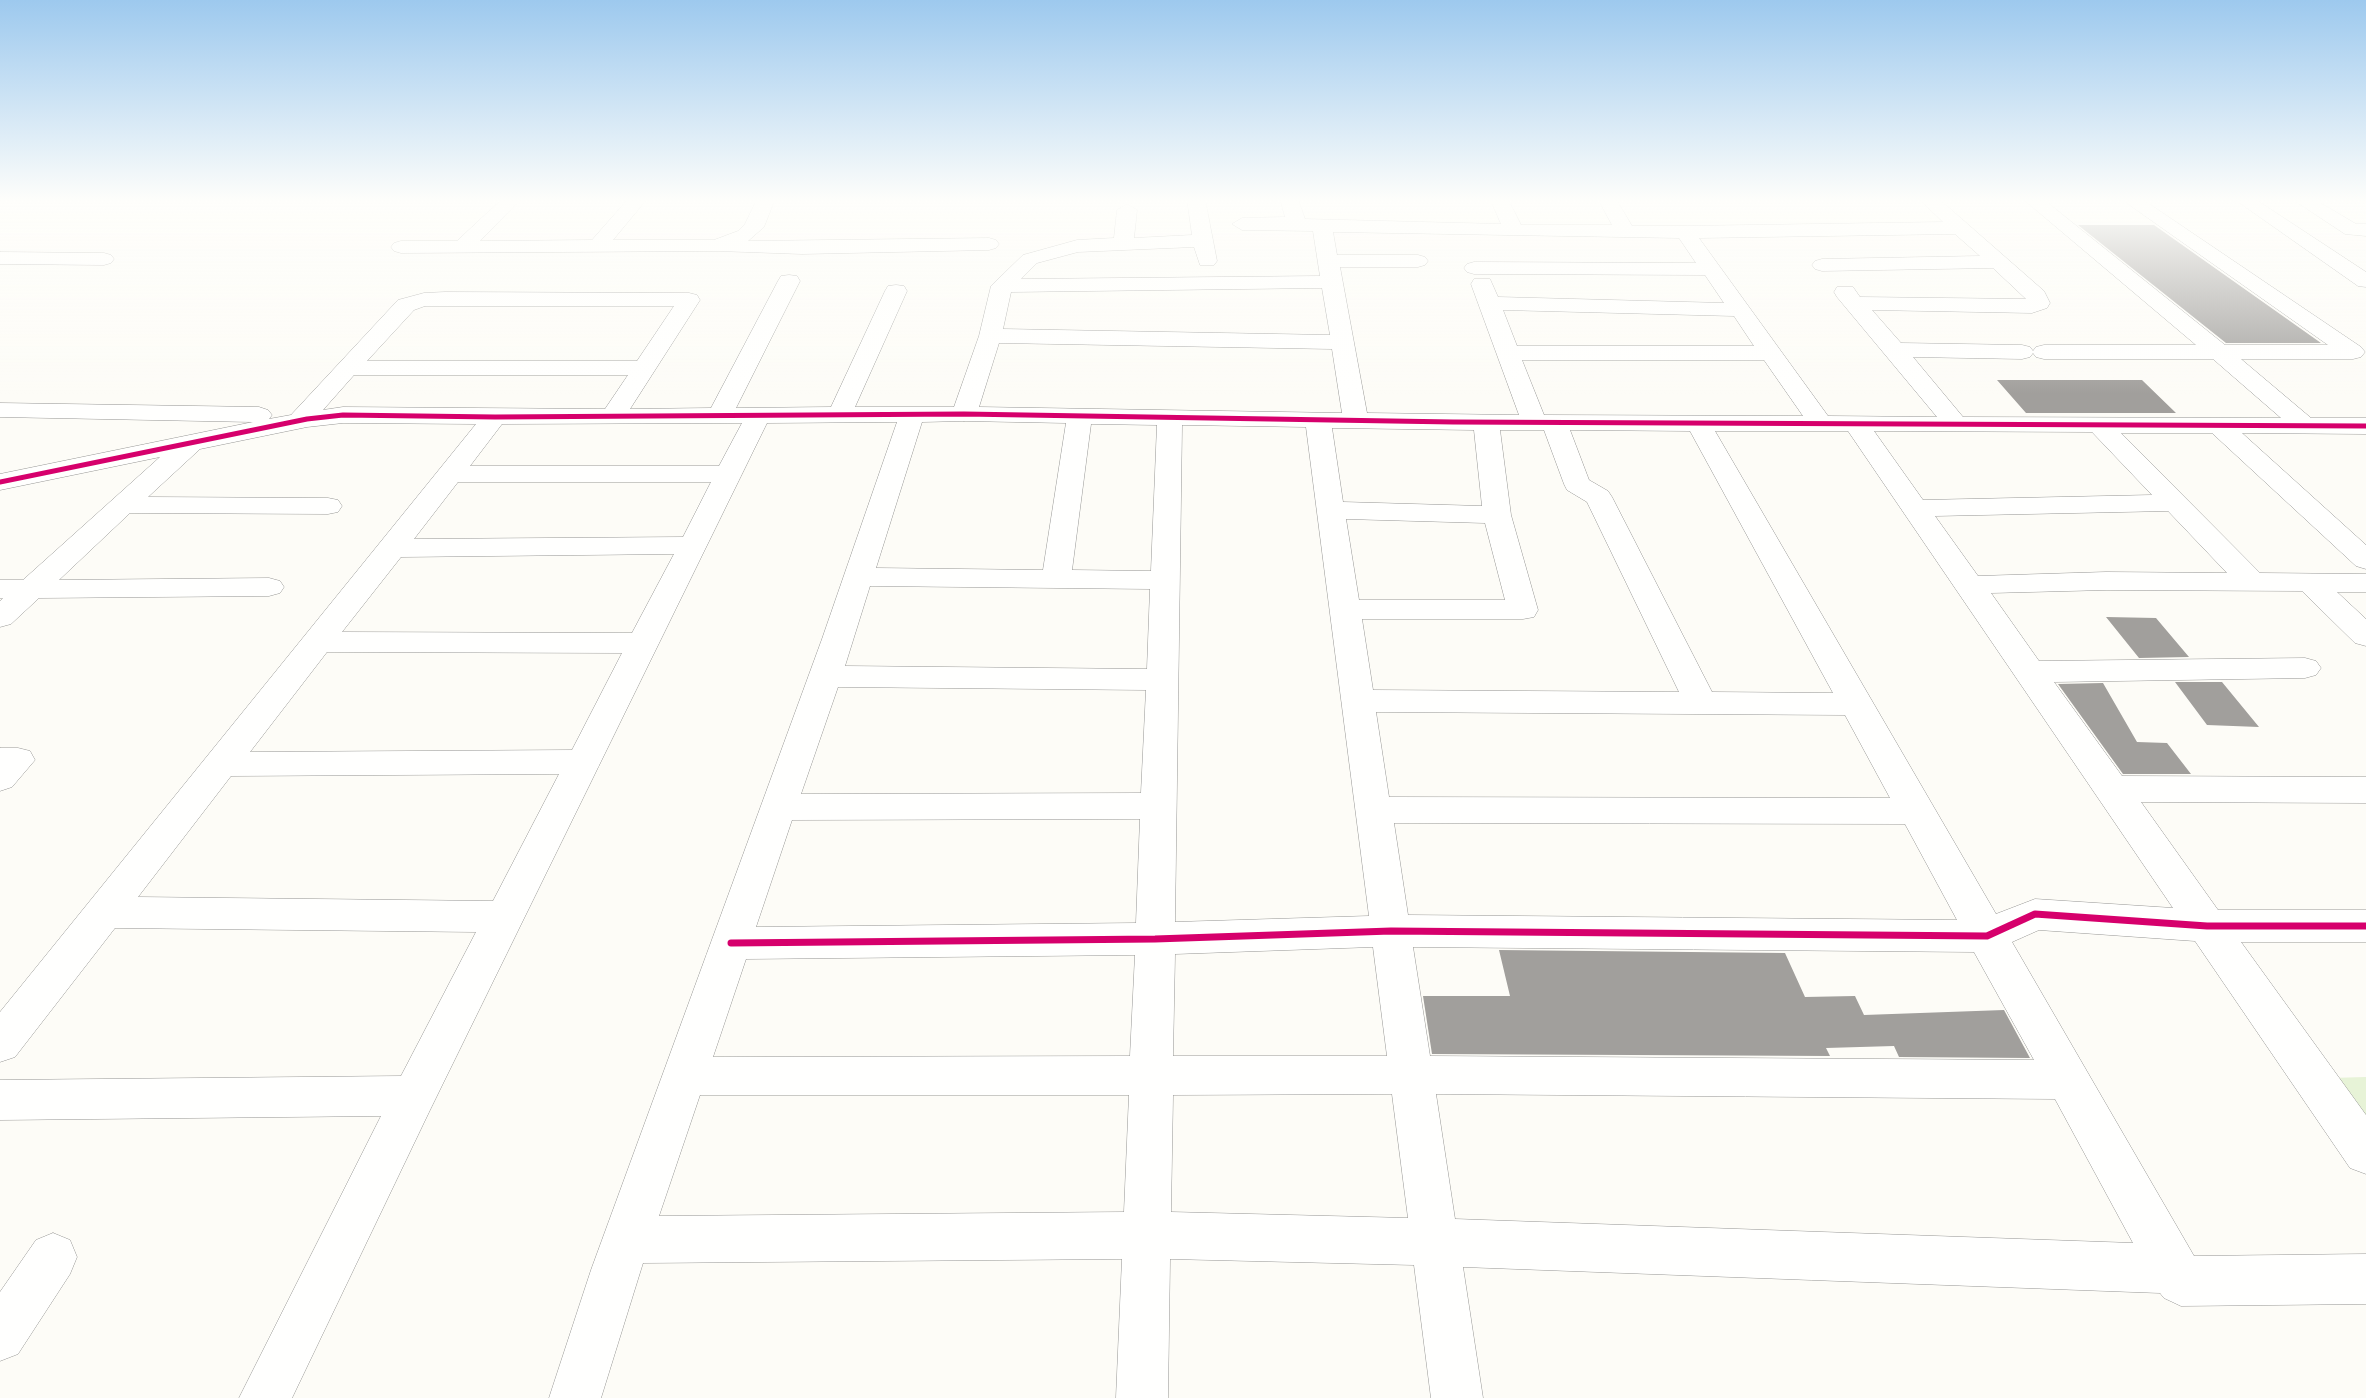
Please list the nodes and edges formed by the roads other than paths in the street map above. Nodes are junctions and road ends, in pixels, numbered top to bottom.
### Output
1 (1025, 264) edge
2 (1207, 264) edge
3 (1328, 264) edge
4 (1389, 264) edge
5 (1472, 264) edge
6 (1708, 264) edge
7 (1866, 264) edge
8 (1999, 264) edge
9 (2112, 264) edge
10 (2228, 264) edge
11 (2341, 264) edge
12 (1822, 265) joint
13 (1474, 268) junction
14 (1711, 269) junction
15 (1329, 271) junction
16 (789, 281) dead end
17 (2366, 281) edge
18 (1205, 284) junction
19 (1002, 286) junction
20 (896, 291) dead end
21 (1490, 303) junction
22 (1855, 303) junction
23 (1740, 310) junction
24 (990, 336) junction
25 (1342, 342) junction
26 (1894, 350) junction
27 (1509, 352) junction
28 (2219, 352) junction
29 (2358, 352) edge
30 (1771, 353) junction
31 (346, 368) junction
32 (644, 368) junction
33 (0, 411) edge
34 (759, 414) junction
35 (840, 414) junction
36 (964, 414) junction
37 (912, 415) junction
38 (613, 416) junction
39 (720, 416) junction
40 (495, 417) junction
41 (1079, 417) junction
42 (301, 418) junction
43 (1170, 418) junction
44 (1318, 420) junction
45 (1356, 420) junction
46 (1486, 422) junction
47 (1544, 422) junction
48 (1698, 423) junction
49 (1821, 424) junction
50 (1856, 424) junction
51 (1957, 425) junction
52 (2100, 426) junction
53 (2305, 426) junction
54 (2366, 426) edge
55 (2220, 427) junction
56 (191, 443) junction
57 (451, 474) junction
58 (730, 474) junction
59 (0, 482) edge
60 (2175, 503) junction
61 (123, 505) junction
62 (328, 506) dead end
63 (1915, 508) junction
64 (1331, 510) junction
65 (1497, 515) junction
66 (694, 545) junction
67 (392, 548) junction
68 (2366, 560) edge
69 (858, 577) junction
70 (1056, 579) junction
71 (1165, 580) junction
72 (2253, 584) junction
73 (2311, 584) junction
74 (2366, 584) edge
75 (1968, 585) junction
76 (269, 587) dead end
77 (0, 589) edge
78 (31, 589) junction
79 (1345, 609) junction
80 (0, 617) edge
81 (2366, 636) edge
82 (318, 642) junction
83 (644, 643) junction
84 (2305, 668) dead end
85 (2027, 672) junction
86 (825, 675) junction
87 (1163, 680) junction
88 (1358, 701) junction
89 (1701, 703) junction
90 (1856, 704) junction
91 (0, 760) edge
92 (584, 762) junction
93 (221, 764) junction
94 (0, 778) edge
95 (2110, 789) junction
96 (2366, 790) edge
97 (1159, 806) junction
98 (779, 807) junction
99 (1374, 810) junction
100 (1916, 811) junction
101 (105, 912) junction
102 (505, 917) junction
103 (2207, 926) junction
104 (2366, 926) edge
105 (1390, 930) junction
106 (1987, 936) junction
107 (1155, 939) junction
108 (731, 943) junction
109 (0, 1044) edge
110 (1411, 1074) junction
111 (684, 1076) junction
112 (1151, 1076) junction
113 (2068, 1080) junction
114 (414, 1096) junction
115 (0, 1100) edge
116 (2366, 1153) edge
117 (1146, 1235) junction
118 (627, 1240) junction
119 (1435, 1242) junction
120 (54, 1257) dead end
121 (2174, 1269) junction
122 (2366, 1279) edge
123 (0, 1336) edge
124 (265, 1398) edge
125 (575, 1398) edge
126 (1142, 1398) edge
127 (1456, 1398) edge

1 - 19 street
2 - 18 street
3 - 15 street
4 - 15 street
5 - 13 street
6 - 14 street
7 - 12 street
8 - 22 street
9 - 28 street
10 - 29 street
11 - 17 street
12 - 22 street
13 - 14 street
13 - 21 street
14 - 23 street
15 - 18 street
15 - 25 street
16 - 39 street
18 - 19 street
19 - 24 street
20 - 35 street
21 - 23 street
21 - 27 street
22 - 26 street
23 - 30 street
24 - 25 street
24 - 36 street
25 - 45 street
26 - 28 street
26 - 51 street
27 - 30 street
27 - 47 street
28 - 29 street
28 - 53 street
30 - 49 street
31 - 32 street
31 - 32 street
31 - 42 street
32 - 38 street
33 - 42 street
34 - 35 street
34 - 39 street
34 - 58 street
35 - 37 street
36 - 37 street
36 - 41 street
37 - 69 street
38 - 39 street
38 - 40 street
40 - 42 street
40 - 57 street
41 - 43 street
41 - 70 street
42 - 56 street
43 - 44 street
43 - 71 street
44 - 45 street
44 - 64 street
45 - 46 street
46 - 47 street
46 - 65 street
47 - 48 street
47 - 89 street
48 - 49 street
48 - 90 street
49 - 50 street
50 - 51 street
50 - 63 street
51 - 52 street
52 - 55 street
52 - 60 street
53 - 54 street
53 - 55 street
55 - 68 street
56 - 59 street
56 - 61 street
57 - 58 street
57 - 67 street
58 - 66 street
60 - 63 street
60 - 72 street
61 - 62 street
61 - 78 street
63 - 75 street
64 - 65 street
64 - 79 street
65 - 79 street
66 - 67 street
66 - 83 street
67 - 82 street
69 - 70 street
69 - 86 street
70 - 71 street
71 - 87 street
72 - 73 street
72 - 75 street
73 - 74 street
73 - 81 street
75 - 85 street
76 - 78 street
77 - 78 street
78 - 80 street
79 - 88 street
82 - 83 street
82 - 93 street
83 - 92 street
84 - 85 street
85 - 95 street
86 - 87 street
86 - 98 street
87 - 97 street
88 - 89 street
88 - 99 street
89 - 90 street
90 - 100 street
91 - 94 street
92 - 93 street
92 - 102 street
93 - 101 street
95 - 96 street
95 - 103 street
97 - 98 street
97 - 107 street
98 - 108 street
99 - 100 street
99 - 105 street
100 - 106 street
101 - 102 street
101 - 109 street
102 - 114 street
103 - 104 street
103 - 106 street
103 - 116 street
105 - 106 street
105 - 107 street
105 - 110 street
106 - 113 street
107 - 108 street
107 - 112 street
108 - 111 street
110 - 112 street
110 - 113 street
110 - 119 street
111 - 112 street
111 - 118 street
112 - 117 street
113 - 121 street
114 - 115 street
114 - 124 street
117 - 118 street
117 - 119 street
117 - 126 street
118 - 125 street
119 - 121 street
119 - 127 street
120 - 123 street
121 - 122 street

